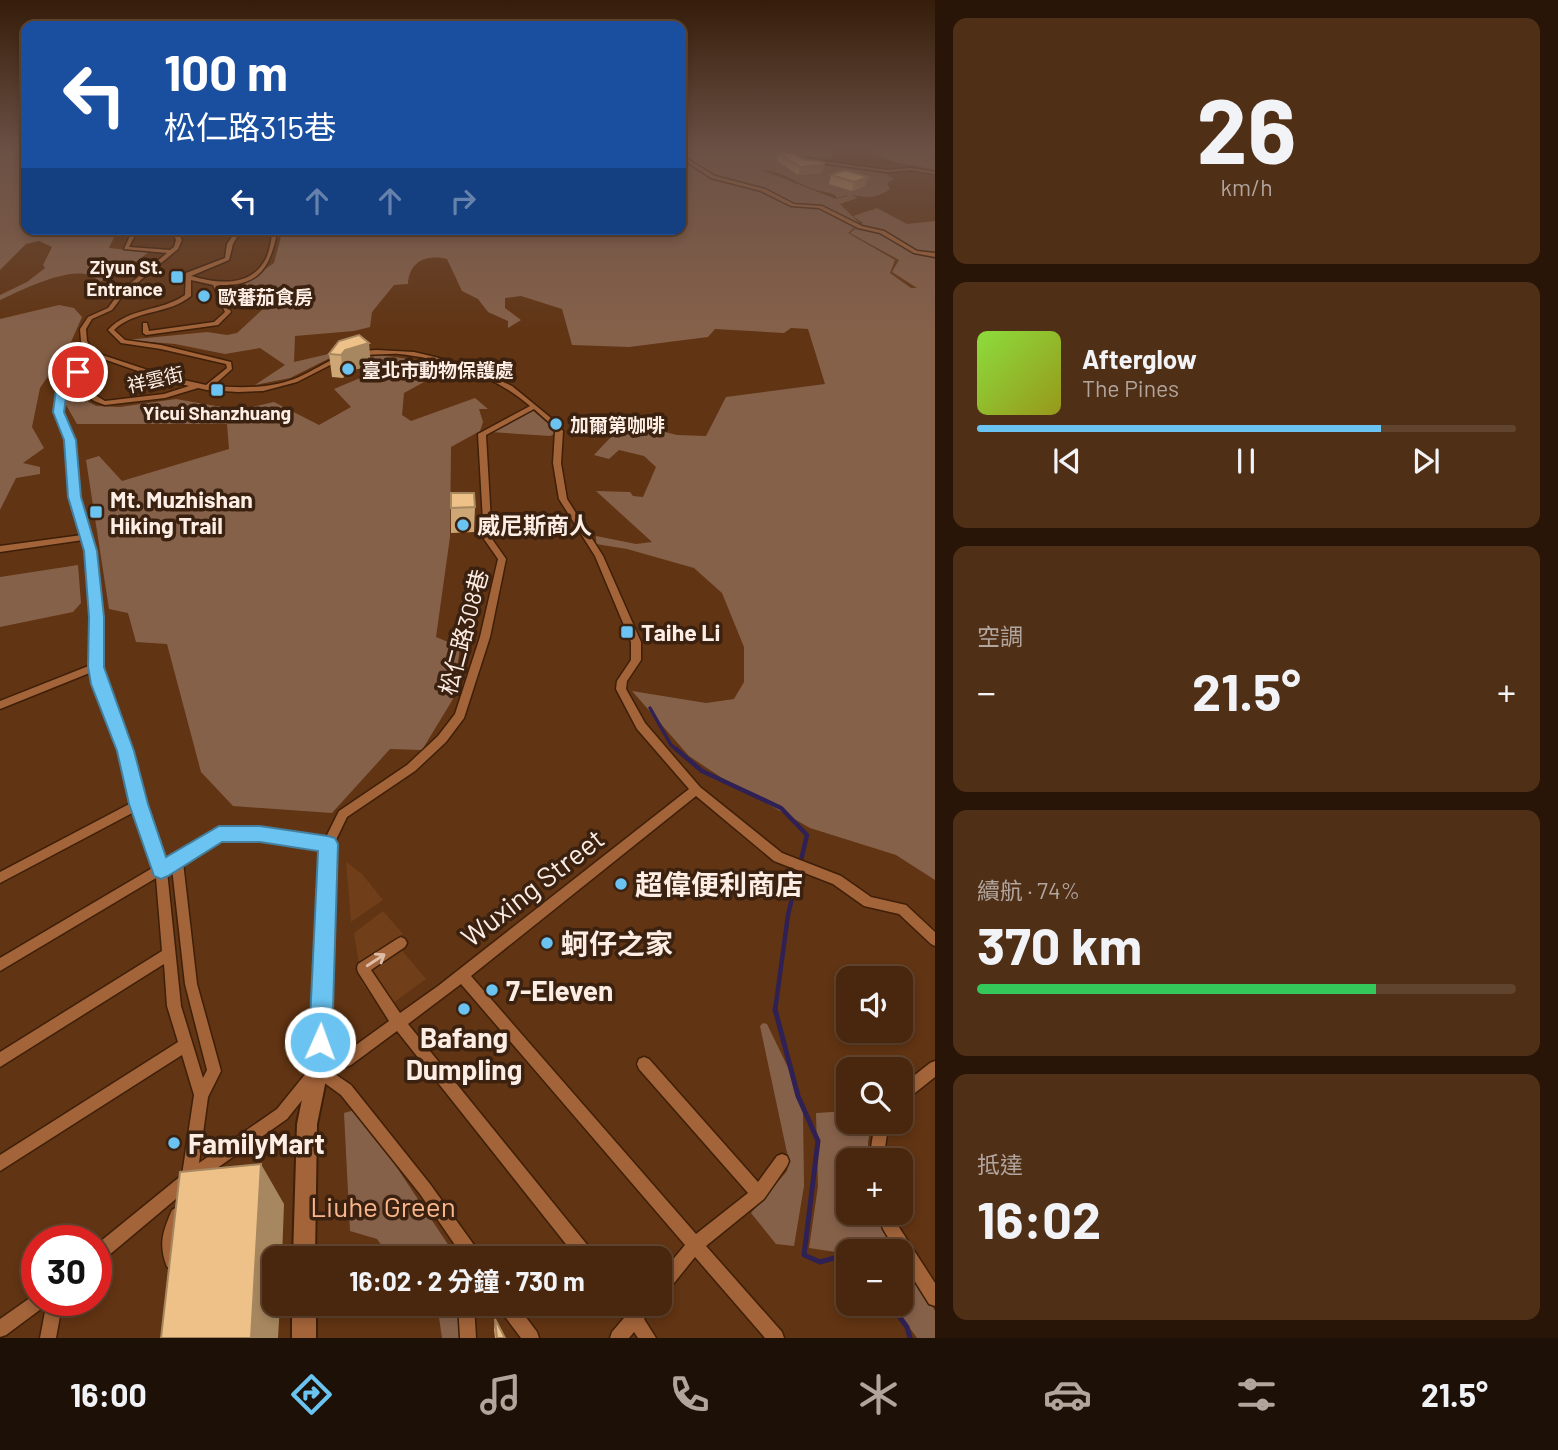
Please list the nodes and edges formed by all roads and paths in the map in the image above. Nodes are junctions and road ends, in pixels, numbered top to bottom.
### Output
1 (823, 208) edge
2 (133, 235) edge
3 (178, 235) edge
4 (236, 235) edge
5 (273, 235) edge
6 (172, 252) junction
7 (935, 255) edge
8 (188, 277) junction
9 (216, 284) junction
10 (145, 324) dead end
11 (196, 386) junction
12 (207, 388) junction
13 (534, 406) junction
14 (85, 537) junction
15 (0, 548) edge
16 (96, 667) junction
17 (0, 705) edge
18 (696, 790) junction
19 (139, 804) junction
20 (328, 844) junction
21 (177, 860) junction
22 (161, 870) junction
23 (0, 878) edge
24 (935, 940) edge
25 (401, 943) dead end
26 (168, 954) junction
27 (0, 965) edge
28 (462, 975) junction
29 (397, 1021) junction
30 (185, 1045) junction
31 (0, 1060) edge
32 (644, 1064) dead end
33 (935, 1068) edge
34 (318, 1070) junction
35 (913, 1085) edge
36 (201, 1095) junction
37 (782, 1161) dead end
38 (0, 1164) edge
39 (190, 1178) junction
40 (759, 1194) junction
41 (889, 1225) edge
42 (112, 1242) edge
43 (696, 1244) junction
44 (304, 1246) edge
45 (465, 1246) edge
46 (577, 1246) edge
47 (175, 1271) edge
48 (672, 1273) edge
49 (935, 1298) edge
50 (21, 1313) edge
51 (52, 1316) edge
52 (304, 1316) edge
53 (467, 1316) edge
54 (515, 1316) edge
55 (634, 1318) joint
56 (0, 1329) edge
57 (48, 1338) edge
58 (304, 1338) edge
59 (468, 1338) edge
60 (531, 1338) edge
61 (618, 1338) edge
62 (648, 1338) edge
63 (776, 1338) edge

1 - 7 street
2 - 6 street
3 - 6 street
4 - 8 street
5 - 9 street
6 - 11 street
8 - 9 street
8 - 12 street
9 - 10 street
11 - 12 street
11 - 14 street, 祥雲街
12 - 13 street
13 - 18 street
13 - 20 street, 松仁路308巷
14 - 15 street
14 - 16 street
16 - 17 street
16 - 19 street
18 - 24 street
18 - 28 street, Wuxing Street
19 - 22 street
19 - 23 street
20 - 21 street
20 - 34 street
21 - 22 street
21 - 36 street
22 - 26 street
22 - 27 street
29 -> 25 street
26 - 30 street
26 - 31 street
28 - 29 street, Wuxing Street
28 - 43 street
29 - 34 street, Wuxing Street
29 - 46 street
30 - 36 street
30 - 38 street
32 - 40 street
33 - 35 street
34 - 39 street, Wuxing Street
34 - 44 street
34 - 45 street
36 - 39 street
37 - 40 street
39 - 42 street, Wuxing Street
39 - 47 street
40 - 43 street
41 - 49 street
43 - 48 street
43 - 63 street
50 - 56 street
51 - 57 street
52 - 58 street
53 - 59 street
54 - 60 street
55 - 61 street
55 - 62 street

